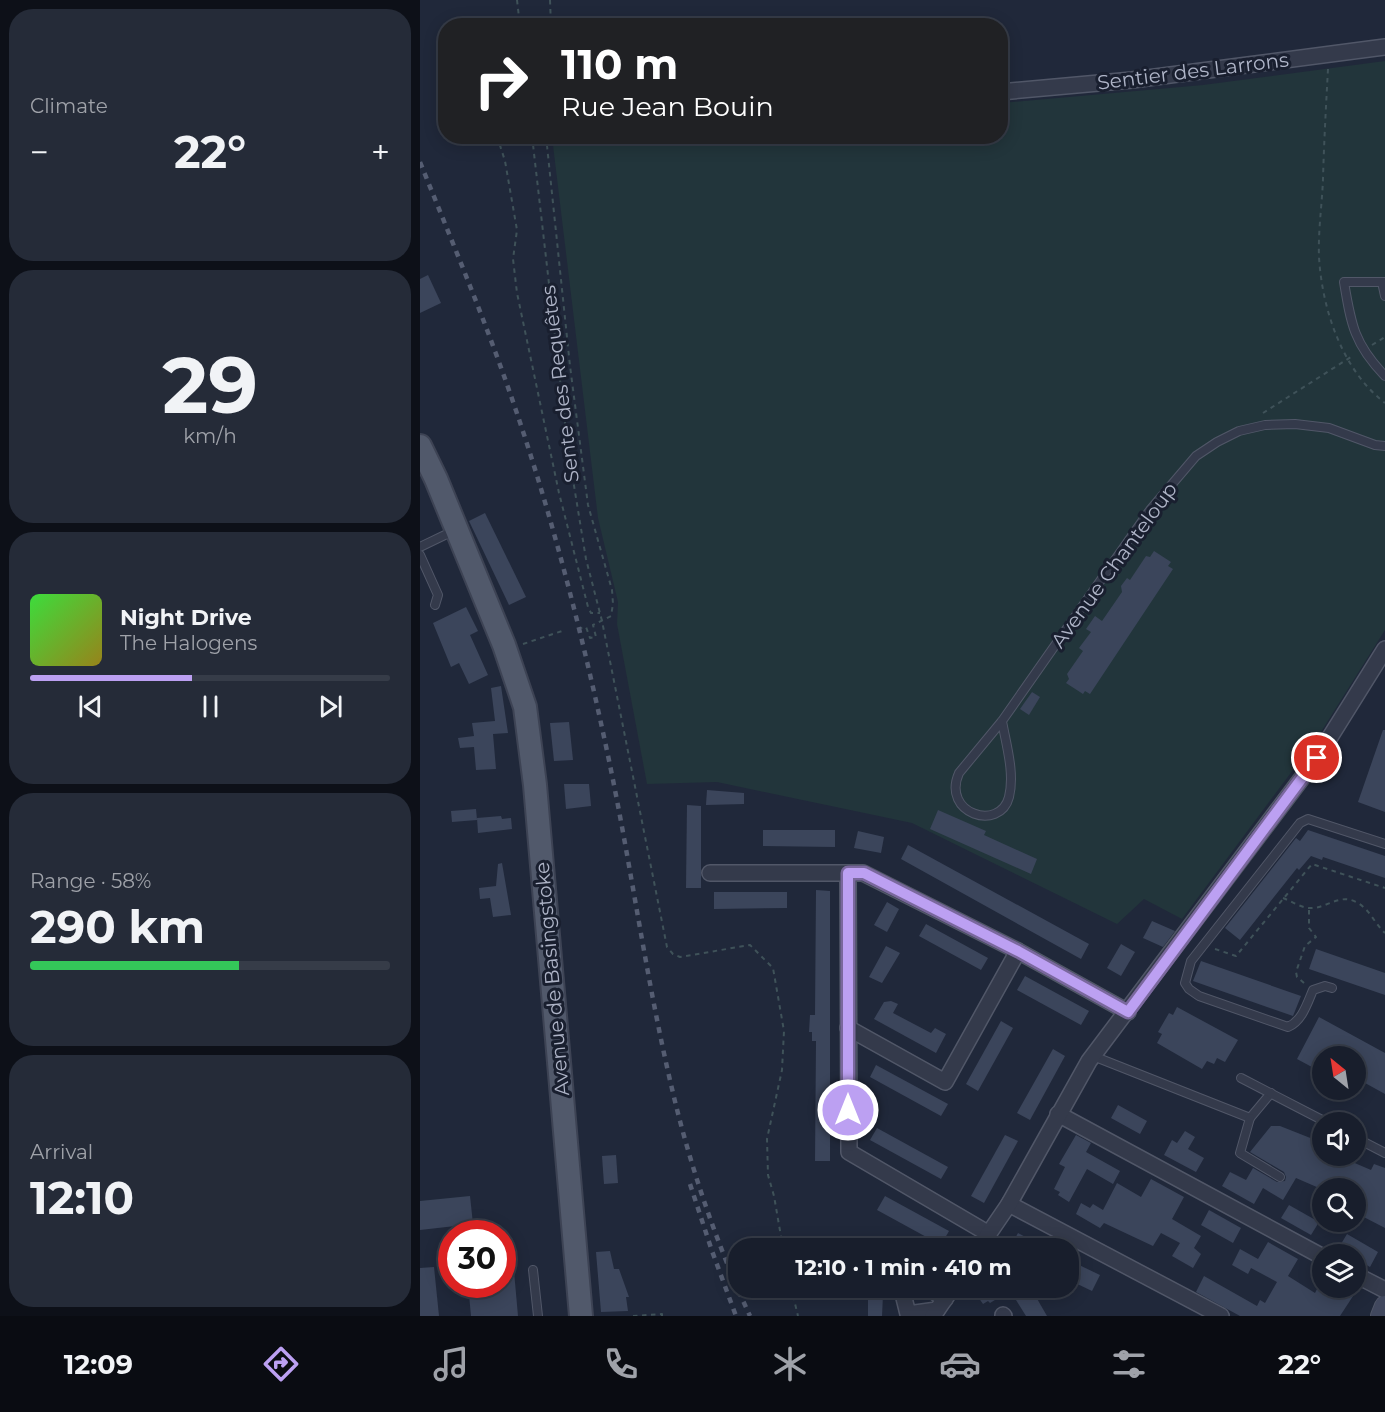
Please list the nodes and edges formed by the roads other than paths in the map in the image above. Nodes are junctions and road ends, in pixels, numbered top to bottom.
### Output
1 (1385, 47) edge
2 (1008, 91) edge
3 (1383, 282) edge
4 (1385, 296) edge
5 (1385, 376) edge
6 (420, 446) edge
7 (1385, 446) edge
8 (420, 474) edge
9 (449, 533) junction
10 (420, 547) edge
11 (420, 555) edge
12 (435, 605) dead end
13 (505, 647) junction
14 (1385, 650) edge
15 (1002, 721) junction
16 (1385, 844) edge
17 (710, 873) dead end
18 (848, 873) junction
19 (1018, 951) junction
20 (1332, 988) dead end
21 (1128, 1012) junction
22 (848, 1028) junction
23 (1093, 1056) junction
24 (1241, 1078) dead end
25 (1270, 1093) junction
26 (1058, 1114) junction
27 (1312, 1115) edge
28 (1250, 1119) junction
29 (1366, 1143) edge
30 (1385, 1153) edge
31 (1280, 1177) dead end
32 (1009, 1204) junction
33 (988, 1234) junction
34 (985, 1238) edge
35 (1312, 1251) edge
36 (533, 1270) dead end
37 (1366, 1280) edge
38 (1385, 1290) edge
39 (904, 1298) edge
40 (942, 1303) edge
41 (1385, 1306) edge
42 (538, 1316) edge
43 (581, 1316) edge
44 (1221, 1316) edge
45 (1381, 1316) edge

1 - 2 street, Sentier des Larrons
3 - 4 lane
3 - 5 lane
6 - 13 main road, Avenue de Basingstoke
7 - 15 lane, Avenue Chanteloup
8 - 9 main road, Avenue de Basingstoke
9 - 10 lane
9 - 13 main road, Avenue de Basingstoke
11 - 12 lane
13 - 43 main road, Avenue de Basingstoke
14 - 21 street
15 - 15 lane, Avenue Chanteloup
16 - 20 lane
17 - 18 street
18 - 19 street
18 - 22 street
19 - 21 street
19 - 22 street
21 - 23 street
22 - 33 street
23 - 26 street
23 - 28 lane
24 - 25 lane
25 - 27 lane
25 - 28 lane
26 - 32 street
26 - 35 street
28 - 31 lane
29 - 30 lane
32 - 33 street
32 - 44 street
33 - 34 street
36 - 42 lane
37 - 38 street
39 - 40 street
41 - 45 main road

